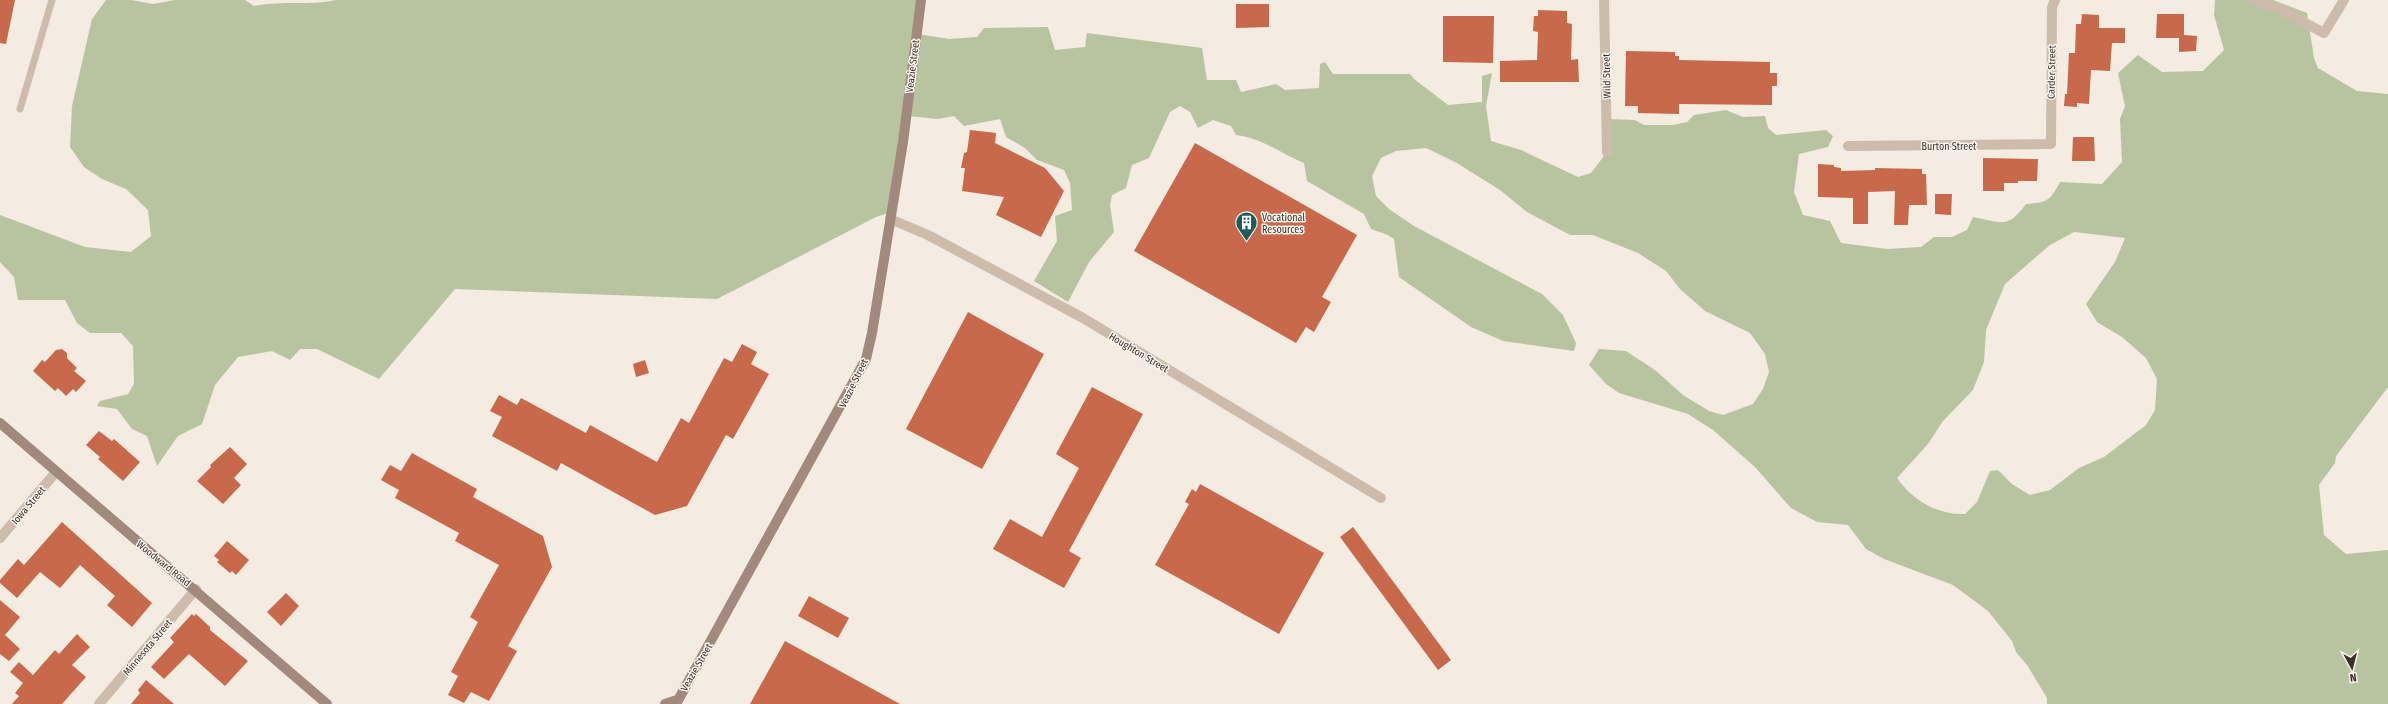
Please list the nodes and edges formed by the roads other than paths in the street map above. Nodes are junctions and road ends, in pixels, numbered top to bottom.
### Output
1 (52, 0) edge
2 (921, 0) edge
3 (1604, 0) edge
4 (2055, 0) edge
5 (2253, 0) edge
6 (2344, 0) edge
7 (20, 109) dead end
8 (2050, 144) joint
9 (1848, 146) dead end
10 (1608, 152) dead end
11 (890, 219) junction
12 (0, 423) edge
13 (56, 472) junction
14 (1381, 498) dead end
15 (0, 538) edge
16 (196, 589) junction
17 (676, 702) edge
18 (99, 704) edge
19 (327, 704) edge
20 (665, 704) edge

1 - 7 lane
2 - 11 street, Veazie Street
3 - 10 street, Wild Street
4 - 8 street, Carder Street
5 - 6 street
8 - 9 street, Burton Street
11 - 14 street, Houghton Street
11 - 17 street, Veazie Street
12 - 13 street, Woodward Road
13 - 15 street, Iowa Street
13 - 16 street, Woodward Road
16 - 18 street, Minnesota Street
16 - 19 street, Woodward Road
17 - 20 street

